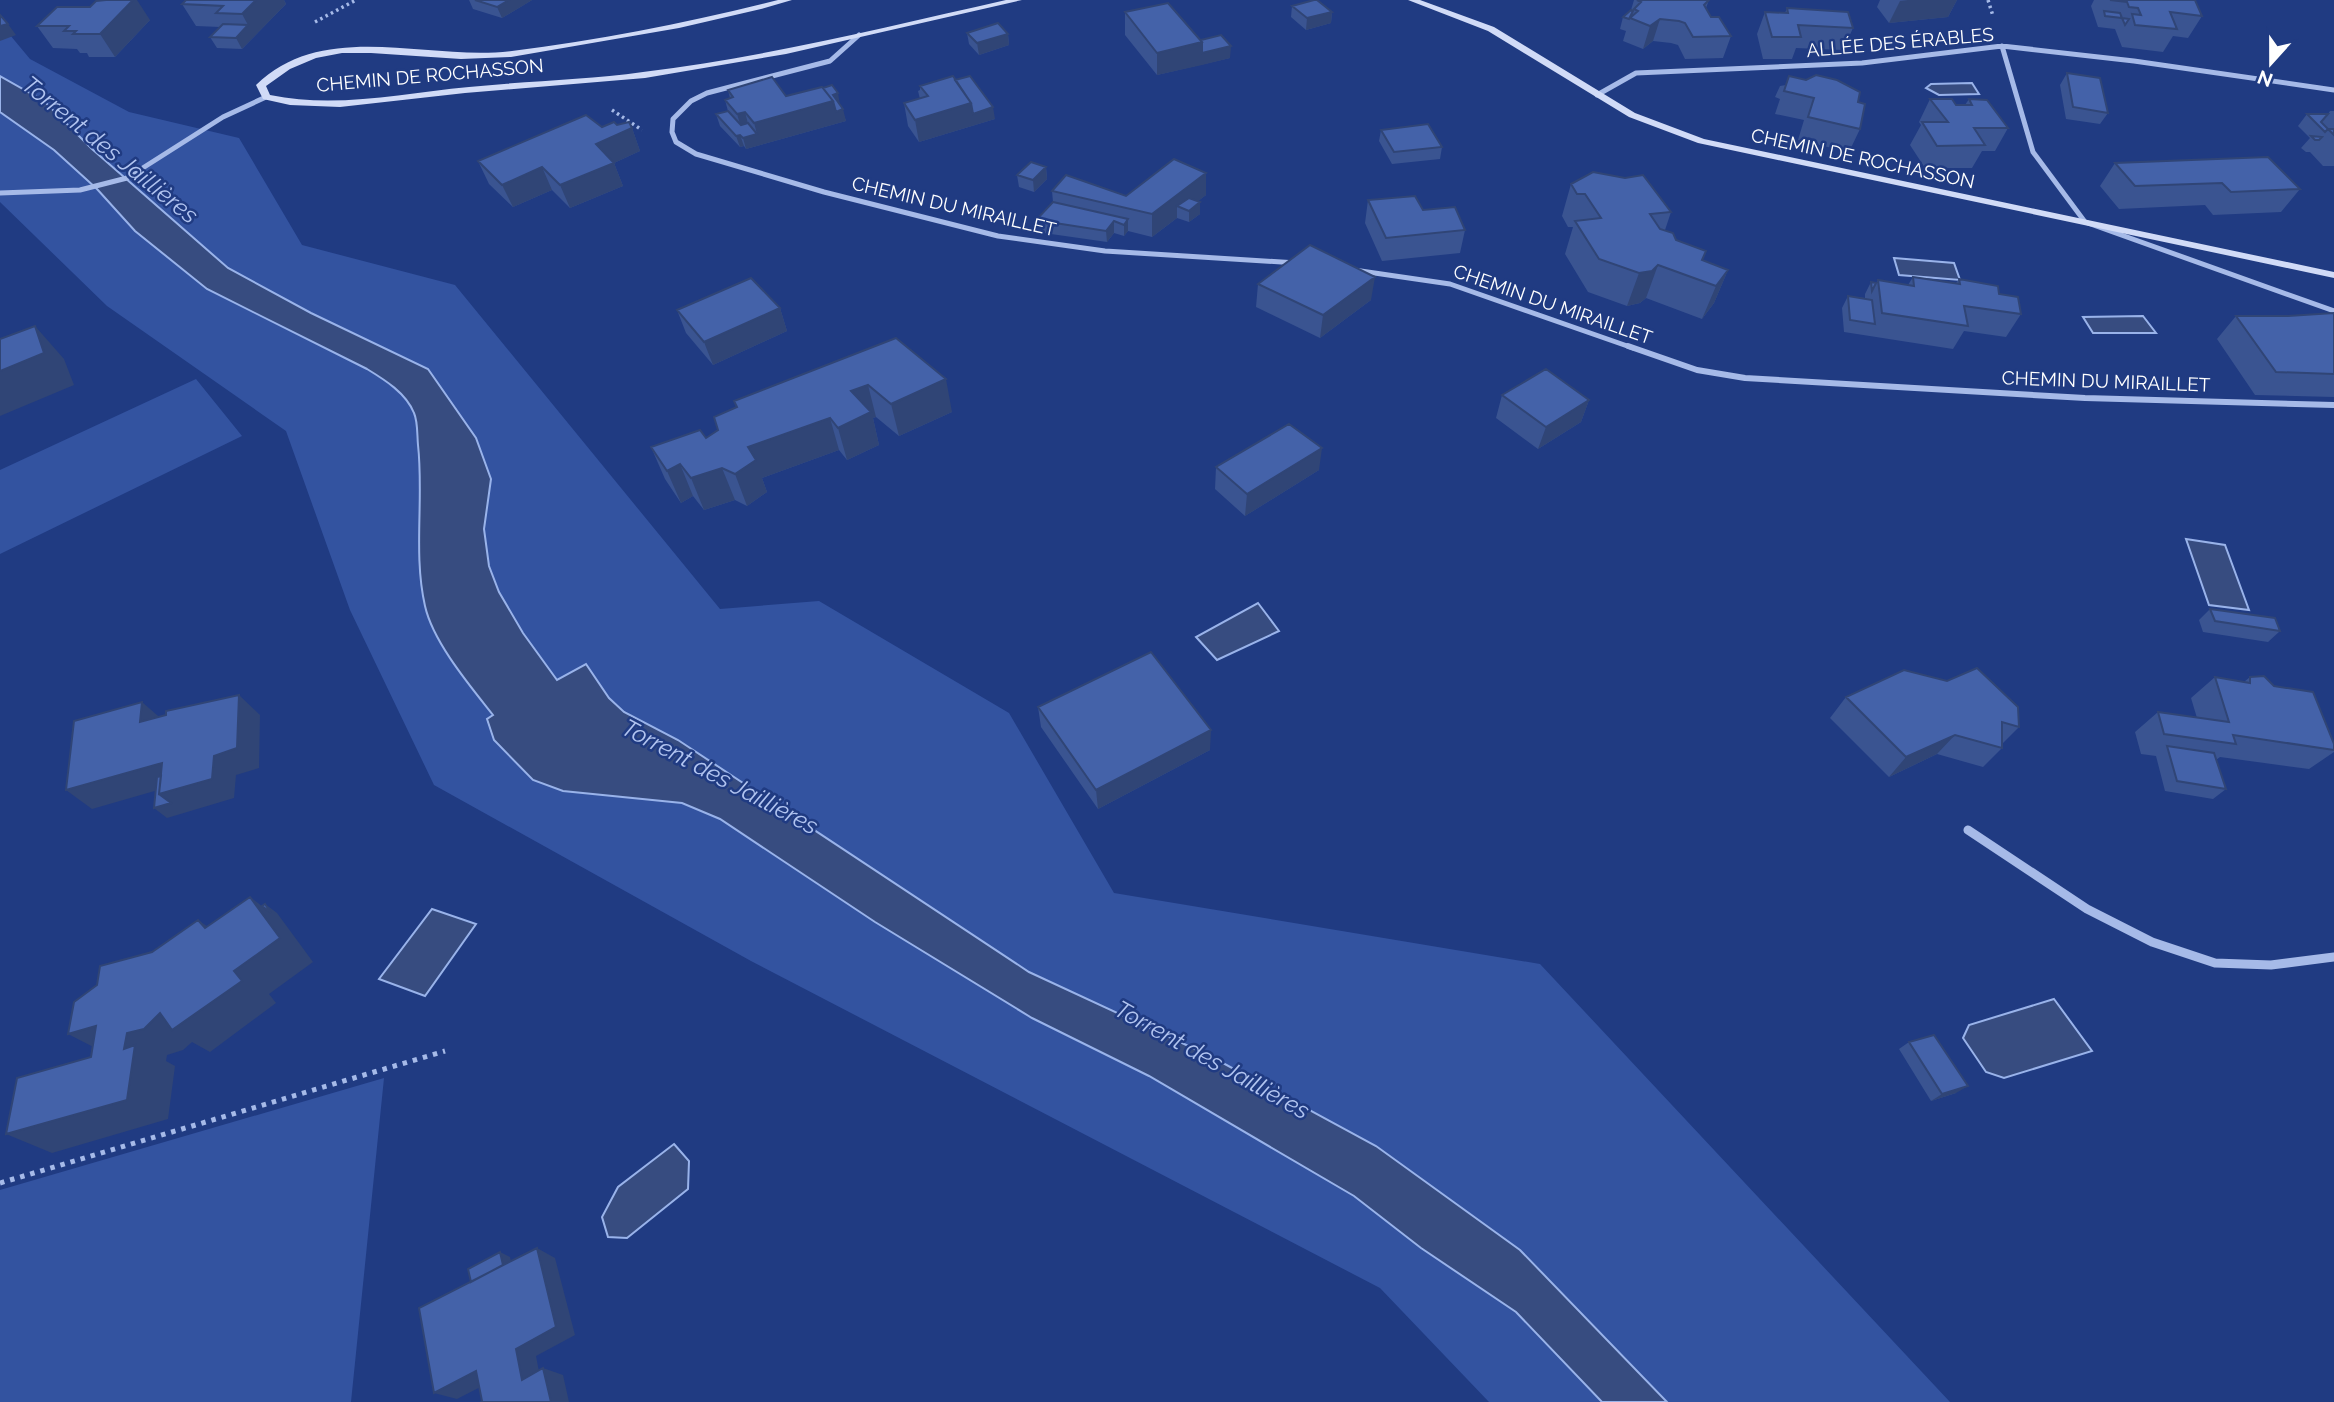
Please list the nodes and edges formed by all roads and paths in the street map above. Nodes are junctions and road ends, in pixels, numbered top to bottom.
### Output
1 (788, 0) edge
2 (1018, 0) edge
3 (1412, 0) edge
4 (859, 35) junction
5 (2003, 46) junction
6 (2334, 90) edge
7 (1597, 94) junction
8 (266, 97) junction
9 (0, 193) edge
10 (2085, 222) junction
11 (1300, 263) edge
12 (1352, 269) edge
13 (2334, 275) edge
14 (2334, 312) edge
15 (2334, 405) edge
16 (1968, 830) dead end
17 (2334, 957) edge
18 (445, 1051) dead end
19 (0, 1183) edge

1 - 8 street, CHEMIN DE ROCHASSON
2 - 4 street, CHEMIN DE ROCHASSON
3 - 7 street, CHEMIN DE ROCHASSON
4 - 8 street, CHEMIN DE ROCHASSON
4 - 11 street, CHEMIN DU MIRAILLET
5 - 6 street, ALLÉE DES ÉRABLES
5 - 7 street, ALLÉE DES ÉRABLES
5 - 10 street
7 - 10 street, CHEMIN DE ROCHASSON
8 - 9 street
10 - 13 street, CHEMIN DE ROCHASSON
10 - 14 street
12 - 15 street, CHEMIN DU MIRAILLET
16 - 17 street
18 - 19 path

